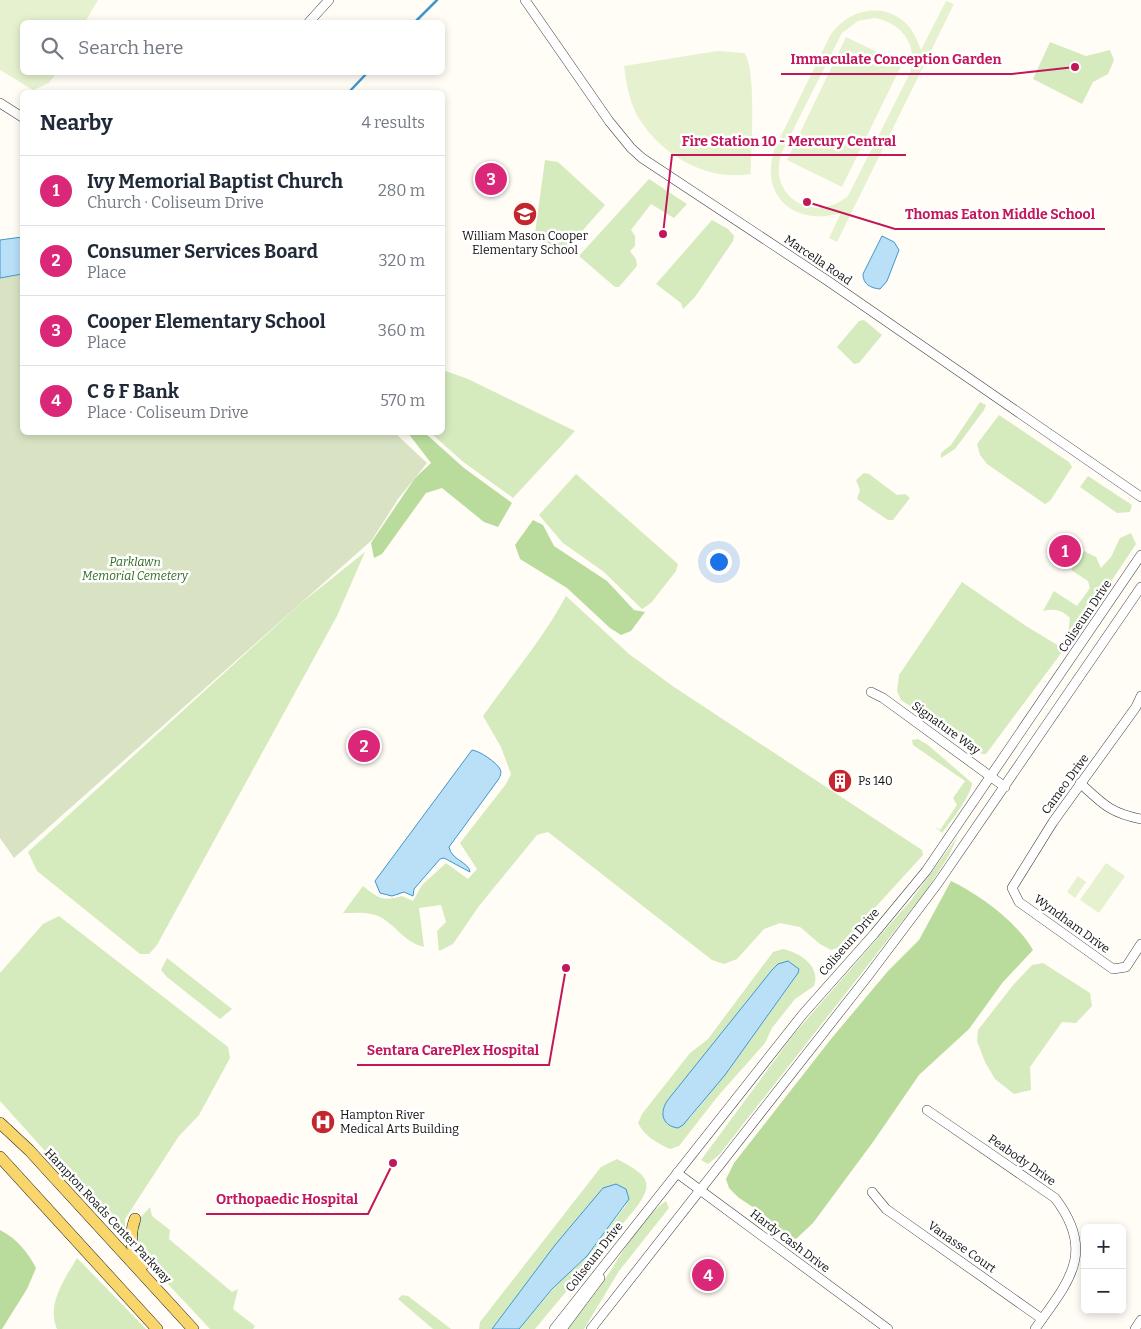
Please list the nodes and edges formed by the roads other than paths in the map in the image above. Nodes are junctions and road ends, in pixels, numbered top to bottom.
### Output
1 (329, 0) edge
2 (524, 0) edge
3 (311, 20) edge
4 (0, 103) edge
5 (20, 116) edge
6 (1141, 497) edge
7 (1141, 555) edge
8 (1141, 587) edge
9 (871, 692) dead end
10 (1141, 696) edge
11 (991, 776) junction
12 (1080, 783) junction
13 (1004, 787) junction
14 (1141, 819) edge
15 (1012, 888) joint
16 (1141, 944) edge
17 (927, 1110) dead end
18 (0, 1123) edge
19 (0, 1157) edge
20 (677, 1173) junction
21 (700, 1190) junction
22 (872, 1192) dead end
23 (135, 1219) dead end
24 (624, 1239) junction
25 (1042, 1319) junction
26 (1141, 1320) edge
27 (157, 1329) edge
28 (194, 1329) edge
29 (202, 1329) edge
30 (554, 1329) edge
31 (562, 1329) edge
32 (591, 1329) edge
33 (888, 1329) edge
34 (1035, 1329) edge
35 (1135, 1329) edge

1 - 3 street
2 - 6 street, Marcella Road
4 - 5 street
7 - 11 street, Coliseum Drive
8 - 13 street
9 - 11 street, Signature Way
10 - 12 street, Cameo Drive
11 - 13 street, Signature Way
11 - 20 street, Coliseum Drive
12 - 14 street
12 - 15 street, Cameo Drive
13 - 21 street
15 - 16 street, Wyndham Drive
17 - 25 street, Peabody Drive
18 - 28 main road, Hampton Roads Center Parkway
19 - 27 main road
20 - 21 street, Hardy Cash Drive
20 - 24 street, Coliseum Drive
21 - 32 street
21 - 33 street, Hardy Cash Drive
22 - 25 street, Vanasse Court
23 - 29 main road
24 - 30 street, Coliseum Drive
24 - 31 street
25 - 34 street, Peabody Drive
26 - 35 street

